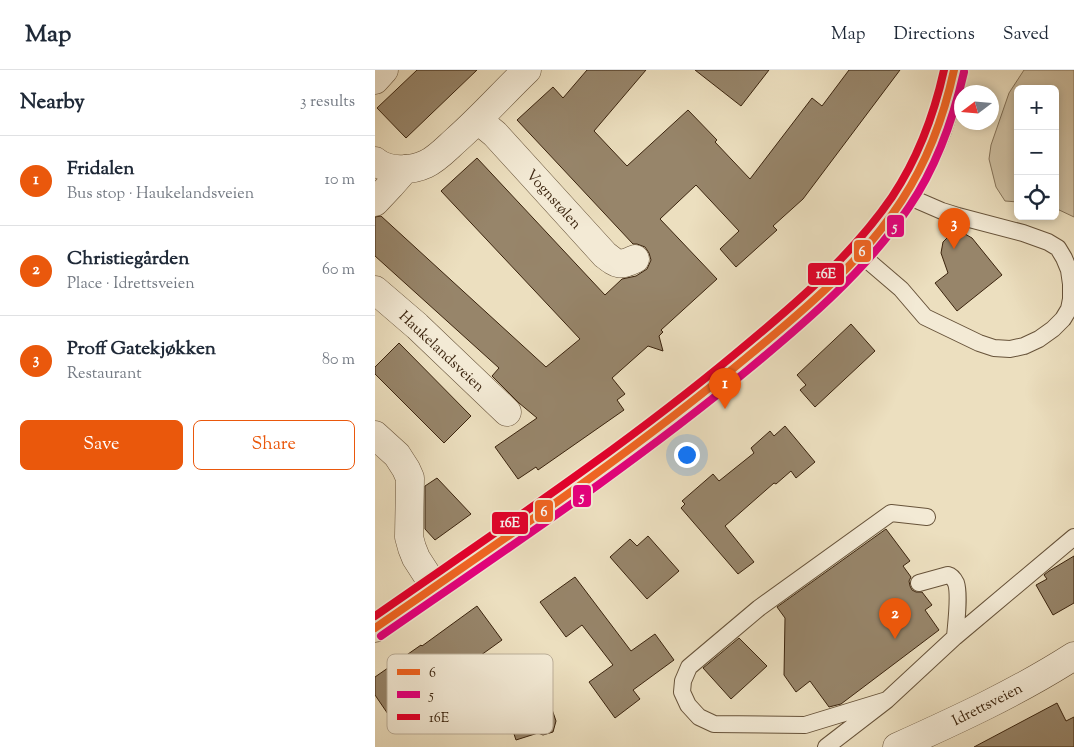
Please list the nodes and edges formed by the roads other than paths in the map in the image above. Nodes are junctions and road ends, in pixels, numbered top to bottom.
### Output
1 (384, 70) edge
2 (527, 70) edge
3 (954, 70) edge
4 (375, 80) edge
5 (478, 120) junction
6 (375, 161) edge
7 (405, 169) junction
8 (905, 196) junction
9 (375, 202) edge
10 (1016, 220) edge
11 (1004, 228) junction
12 (860, 254) junction
13 (635, 259) dead end
14 (375, 290) edge
15 (925, 317) junction
16 (953, 340) dead end
17 (507, 412) dead end
18 (375, 435) edge
19 (927, 517) dead end
20 (1074, 537) edge
21 (919, 583) dead end
22 (434, 586) junction
23 (375, 628) edge
24 (955, 637) junction
25 (1074, 656) edge
26 (887, 700) junction
27 (826, 747) edge
28 (897, 747) edge

1 - 4 street
2 - 5 street
3 - 8 main road
5 - 7 street
5 - 13 street, Vognstølen
6 - 7 street
7 - 9 street
8 - 11 lane
8 - 12 main road
10 - 11 lane
11 - 15 lane
12 - 15 lane
12 - 22 main road
14 - 17 street, Haukelandsveien
15 - 16 lane
18 - 22 street
19 - 26 lane
20 - 24 lane
21 - 24 lane
22 - 23 main road
24 - 26 lane
25 - 28 street, Idrettsveien
26 - 27 lane

